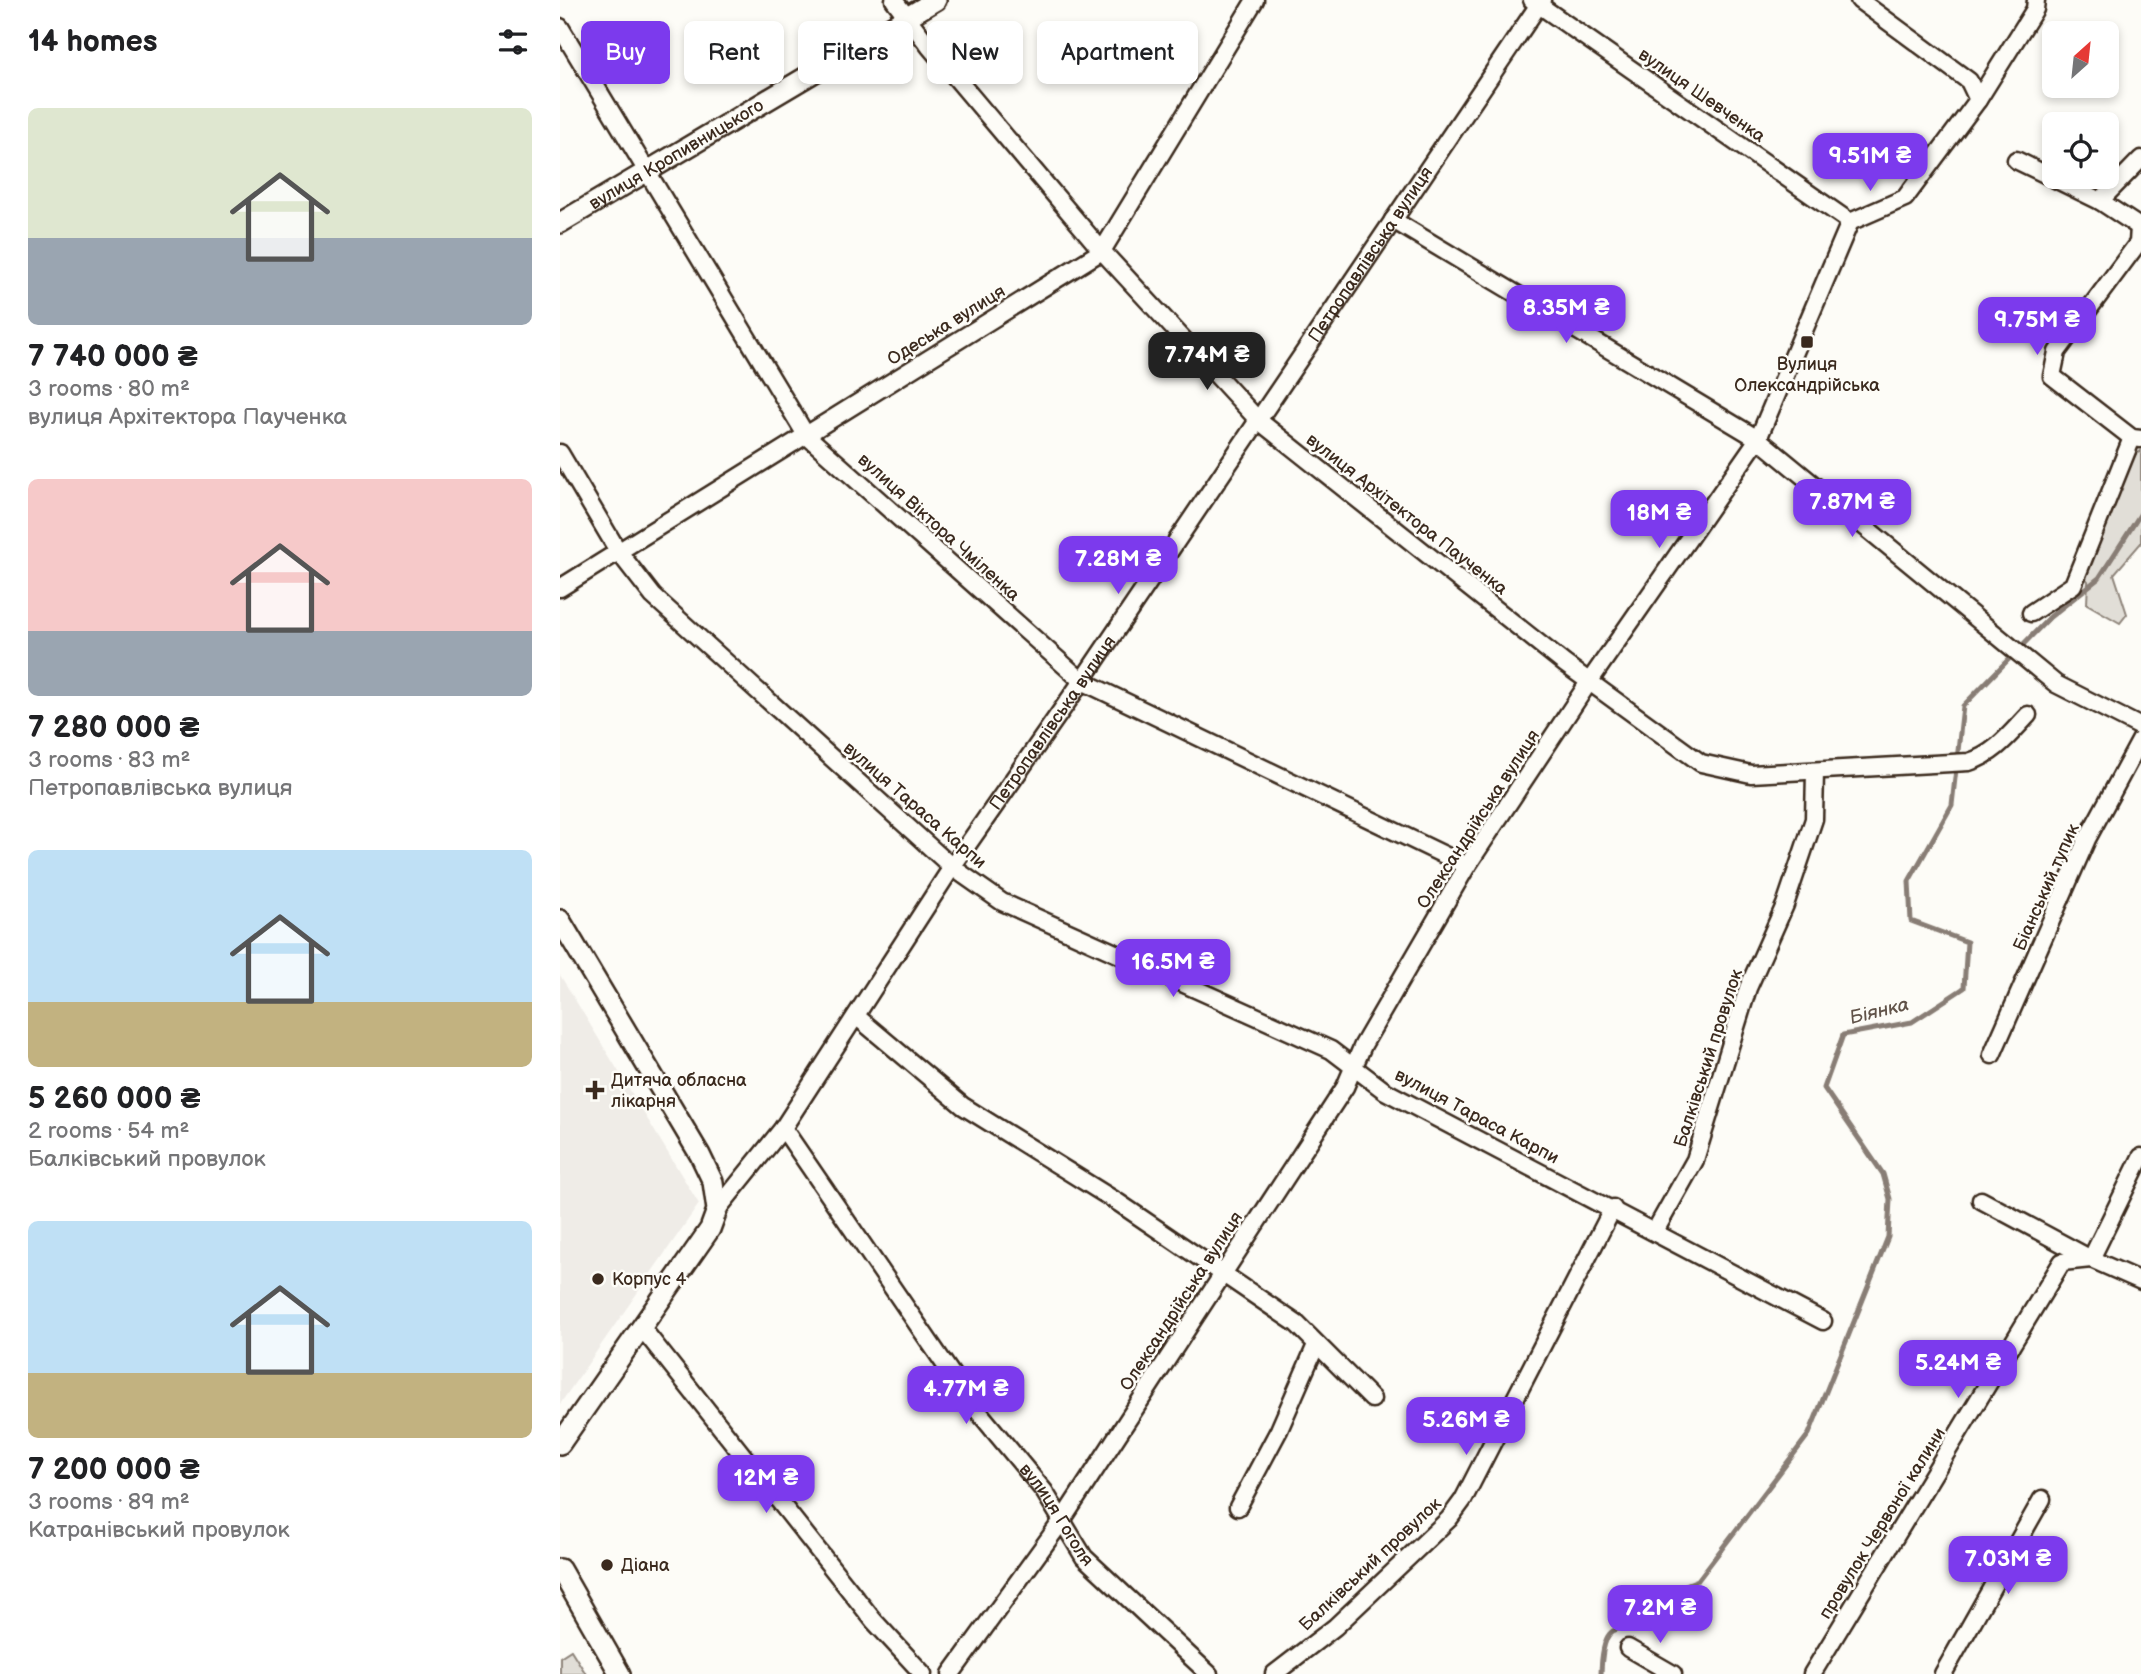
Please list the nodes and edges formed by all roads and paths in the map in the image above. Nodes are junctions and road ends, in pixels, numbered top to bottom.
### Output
1 (894, 0) edge
2 (936, 0) edge
3 (1255, 0) edge
4 (1858, 0) edge
5 (2036, 0) edge
6 (1537, 2) edge
7 (907, 19) junction
8 (560, 27) edge
9 (1978, 100) junction
10 (2141, 159) edge
11 (2016, 160) dead end
12 (645, 172) junction
13 (2100, 201) junction
14 (1393, 220) junction
15 (1850, 222) junction
16 (560, 223) edge
17 (2140, 228) edge
18 (1102, 251) junction
19 (1258, 420) junction
20 (806, 435) junction
21 (1758, 439) junction
22 (2136, 439) edge
23 (560, 453) edge
24 (618, 551) junction
25 (560, 588) edge
26 (2031, 613) dead end
27 (1082, 681) junction
28 (1589, 682) junction
29 (2028, 715) dead end
30 (2141, 727) edge
31 (2141, 738) edge
32 (1815, 771) junction
33 (1467, 866) junction
34 (951, 867) junction
35 (560, 919) edge
36 (856, 1016) junction
37 (1992, 1055) dead end
38 (1354, 1067) junction
39 (783, 1128) junction
40 (2141, 1157) edge
41 (1981, 1200) dead end
42 (1613, 1208) junction
43 (717, 1210) junction
44 (1655, 1231) junction
45 (2091, 1259) junction
46 (1223, 1271) junction
47 (2141, 1282) edge
48 (1823, 1321) dead end
49 (642, 1328) junction
50 (1316, 1345) junction
51 (1372, 1399) dead end
52 (560, 1444) edge
53 (2042, 1499) dead end
54 (1238, 1507) dead end
55 (1061, 1522) junction
56 (560, 1569) edge
57 (1628, 1648) dead end
58 (620, 1674) edge
59 (923, 1674) edge
60 (951, 1674) edge
61 (1209, 1674) edge
62 (1274, 1674) edge
63 (1673, 1674) edge
64 (1812, 1674) edge
65 (1943, 1674) edge

1 - 7 street, вулиця Архітектора Паученка
2 - 7 main road, вулиця Кропивницького
3 - 18 street, Одеська вулиця
4 - 9 street
5 - 9 street
6 - 14 street, Петропавлівська вулиця
6 - 15 street, вулиця Шевченка
7 - 12 main road, вулиця Кропивницького
7 - 18 street, вулиця Архітектора Паученка
8 - 12 street, вулиця Віктора Чміленка
9 - 15 street
10 - 13 street
11 - 13 street
12 - 16 main road, вулиця Кропивницького
12 - 20 street, вулиця Віктора Чміленка
13 - 17 street
14 - 19 street, Петропавлівська вулиця
14 - 21 street
15 - 21 street, Олександрійська вулиця
17 - 22 street
18 - 19 street, вулиця Архітектора Паученка
18 - 20 street, Одеська вулиця
19 - 27 street, Петропавлівська вулиця
19 - 28 street, вулиця Архітектора Паученка
20 - 24 street, Одеська вулиця
20 - 27 street, вулиця Віктора Чміленка
21 - 28 street, Олександрійська вулиця
21 - 30 street
22 - 26 street
23 - 24 street, вулиця Тараса Карпи
24 - 25 street, Одеська вулиця
24 - 34 street, вулиця Тараса Карпи
27 - 33 street, вулиця Віктора Чміленка
27 - 34 street, Петропавлівська вулиця
28 - 32 street, вулиця Архітектора Паученка
28 - 33 street, Олександрійська вулиця
29 - 32 street, вулиця Архітектора Паученка
31 - 37 street, Біанський тупик
32 - 44 street, Балківський провулок
33 - 38 street, Олександрійська вулиця
34 - 36 street, Петропавлівська вулиця
34 - 38 street, вулиця Тараса Карпи
35 - 43 main road
36 - 39 street, Петропавлівська вулиця
36 - 46 street
38 - 42 street, вулиця Тараса Карпи
38 - 46 street, Олександрійська вулиця
39 - 43 street, Петропавлівська вулиця
39 - 55 street, вулиця Гоголя
40 - 45 street
41 - 45 street
42 - 44 street, вулиця Тараса Карпи
42 - 62 street, Балківський провулок
43 - 49 main road, Петропавлівська вулиця
44 - 48 street, вулиця Тараса Карпи
45 - 47 street
45 - 64 street, провулок Червоної калини
46 - 50 street
46 - 55 street, Олександрійська вулиця
49 - 52 main road, Петропавлівська вулиця
49 - 59 street
50 - 51 street
50 - 54 street
53 - 65 street
55 - 60 street, Олександрійська вулиця
55 - 61 street, вулиця Гоголя
56 - 58 main road
57 - 63 street

